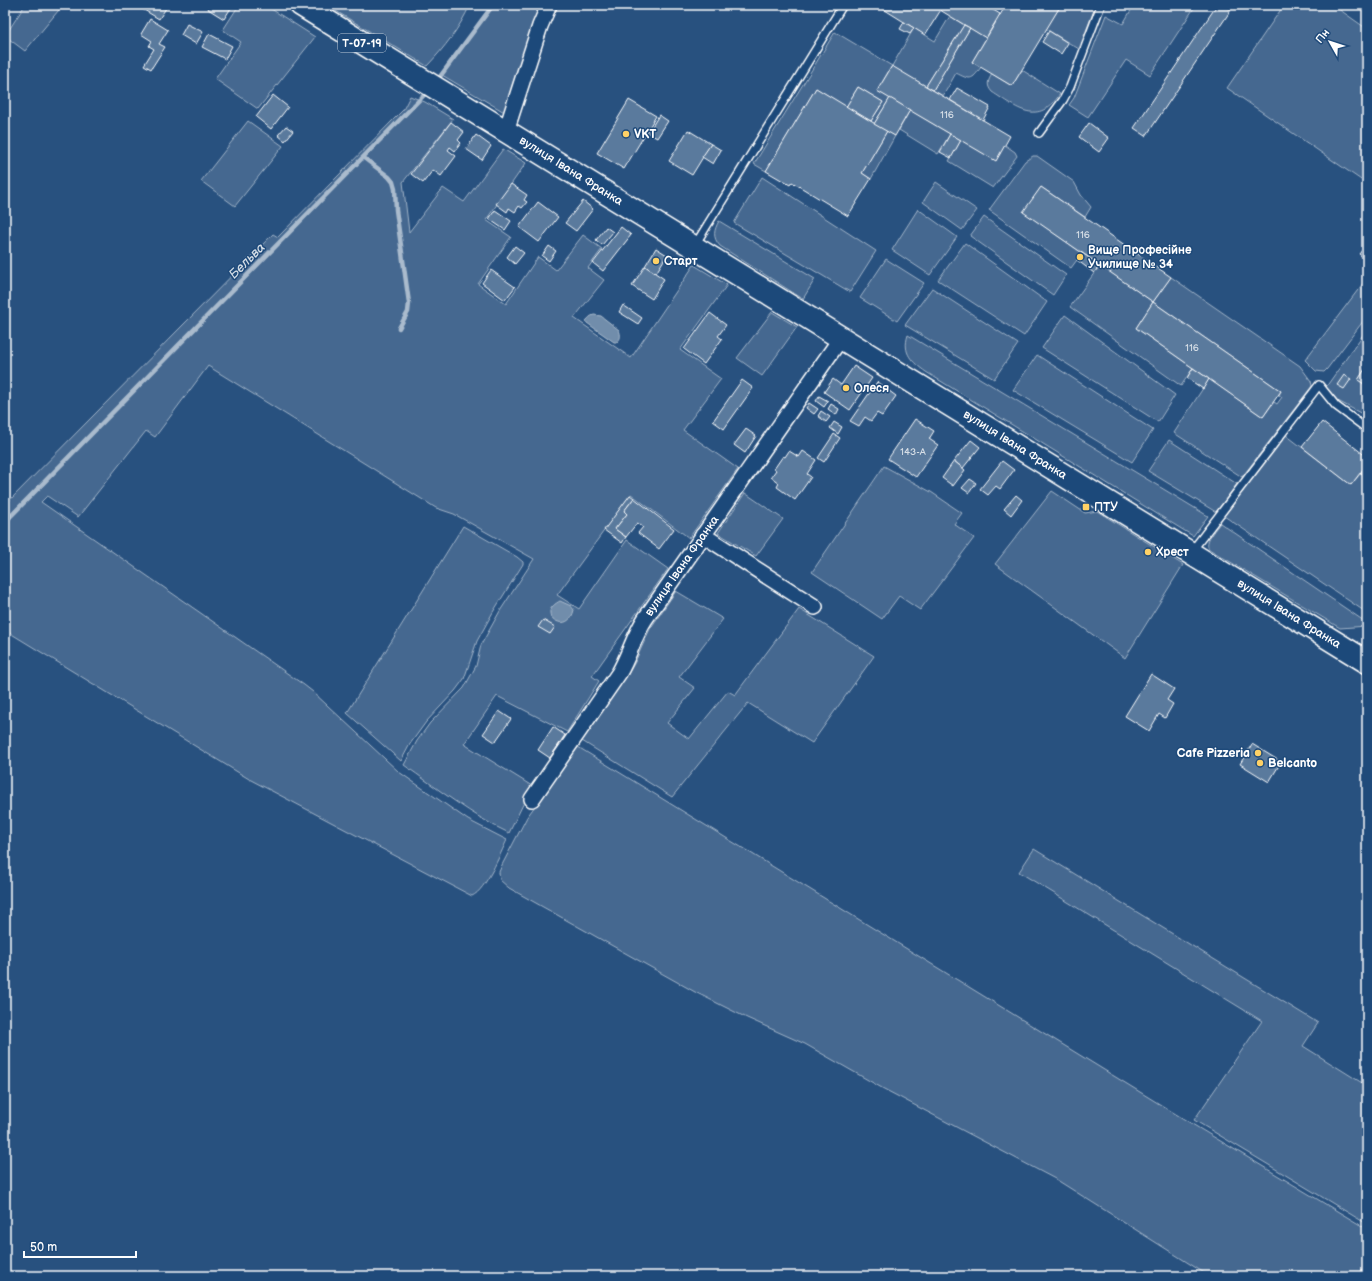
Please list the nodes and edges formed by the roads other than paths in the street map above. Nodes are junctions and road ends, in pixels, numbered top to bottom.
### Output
1 (301, 5) edge
2 (549, 5) edge
3 (843, 5) edge
4 (1101, 5) edge
5 (506, 131) junction
6 (1039, 133) dead end
7 (694, 247) junction
8 (841, 338) junction
9 (1367, 429) edge
10 (703, 535) junction
11 (1190, 553) junction
12 (815, 607) dead end
13 (1366, 660) edge
14 (532, 799) dead end

1 - 5 main road, вулиця Івана Франка / Т-07-19
2 - 5 street
3 - 7 lane
4 - 6 lane
5 - 7 main road, вулиця Івана Франка / Т-07-19
7 - 8 main road, вулиця Івана Франка / Т-07-19
8 - 10 street, вулиця Івана Франка
8 - 11 main road, вулиця Івана Франка / Т-07-19
9 - 11 lane
10 - 12 street
10 - 14 street, вулиця Івана Франка
11 - 13 main road, вулиця Івана Франка / Т-07-19

